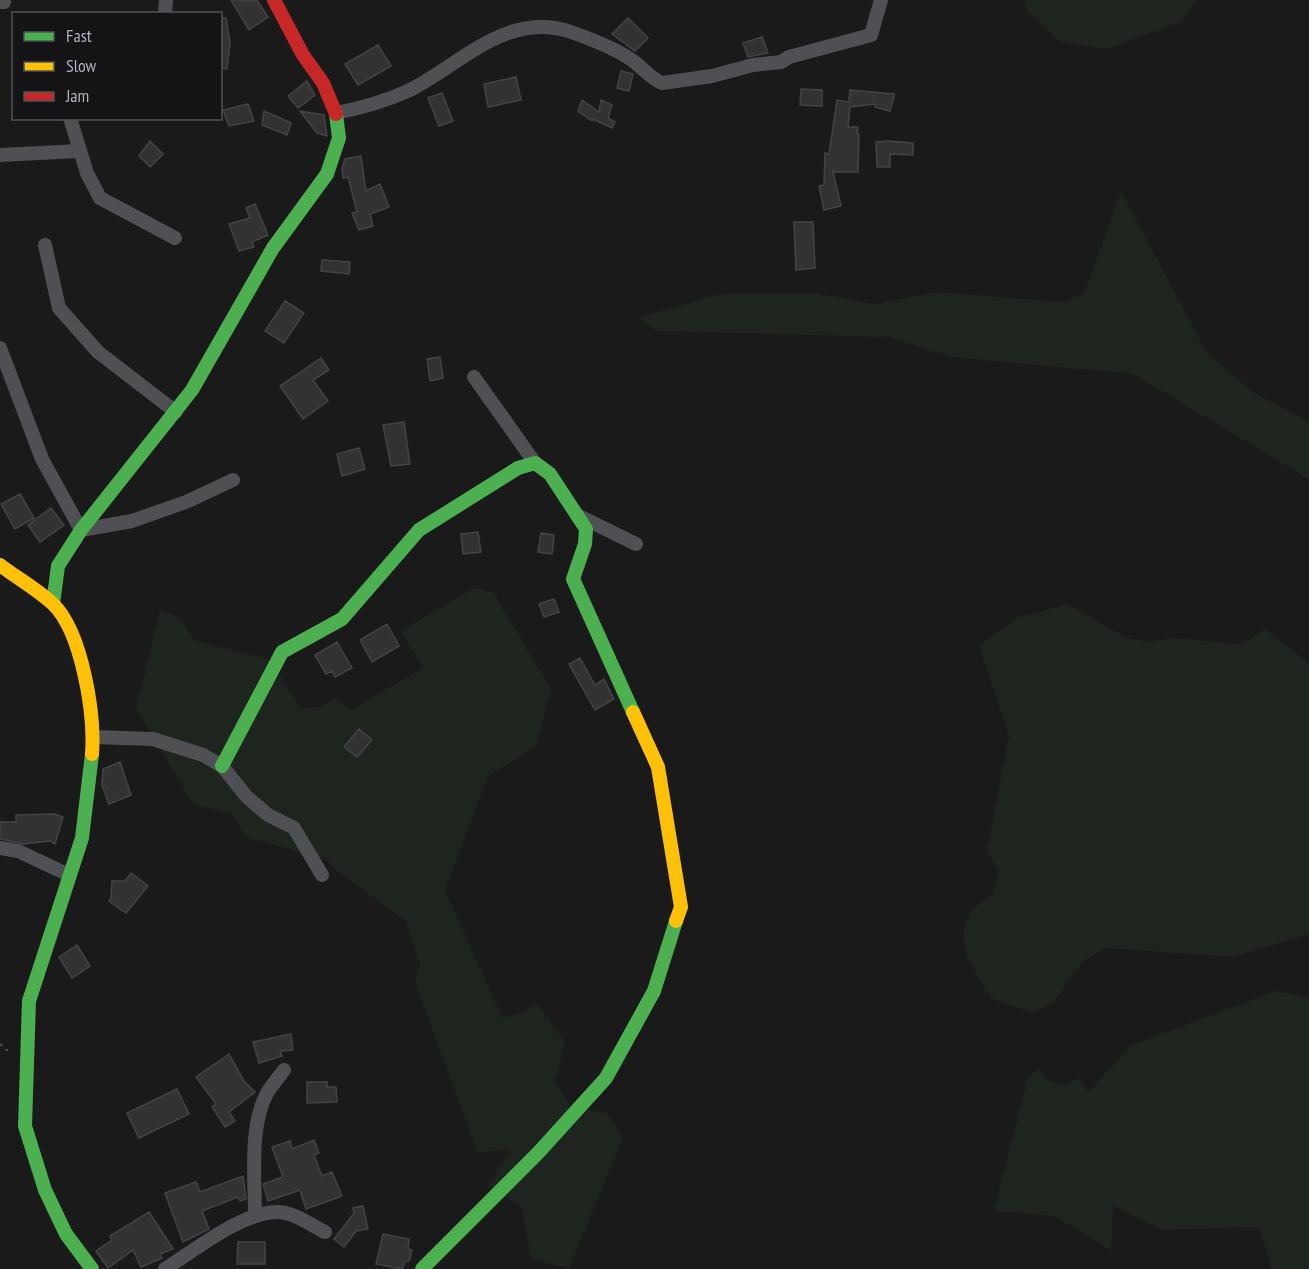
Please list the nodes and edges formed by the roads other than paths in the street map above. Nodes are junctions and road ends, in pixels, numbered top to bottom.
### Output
1 (274, 0) edge
2 (881, 0) edge
3 (336, 113) junction
4 (71, 120) edge
5 (79, 152) junction
6 (0, 156) edge
7 (175, 238) dead end
8 (45, 246) dead end
9 (0, 348) edge
10 (474, 377) dead end
11 (176, 412) junction
12 (535, 463) junction
13 (233, 480) dead end
14 (577, 515) junction
15 (81, 530) junction
16 (636, 544) dead end
17 (0, 565) edge
18 (53, 604) junction
19 (93, 737) junction
20 (222, 766) junction
21 (0, 848) edge
22 (69, 875) junction
23 (322, 875) dead end
24 (284, 1070) dead end
25 (255, 1215) junction
26 (325, 1232) dead end
27 (92, 1269) edge
28 (165, 1269) edge
29 (422, 1269) edge

1 - 3 street
2 - 3 street
3 - 11 street
4 - 5 street
5 - 6 street
5 - 7 street
8 - 11 street
9 - 15 street
10 - 12 street
11 - 15 street
12 - 14 street
12 - 20 street
13 - 15 street
14 - 16 street
14 - 29 street
15 - 18 street
17 - 18 street
18 - 19 street
19 - 20 street
19 - 22 street
20 - 23 street
21 - 22 street
22 - 27 street
24 - 25 street
25 - 26 street
25 - 28 street

